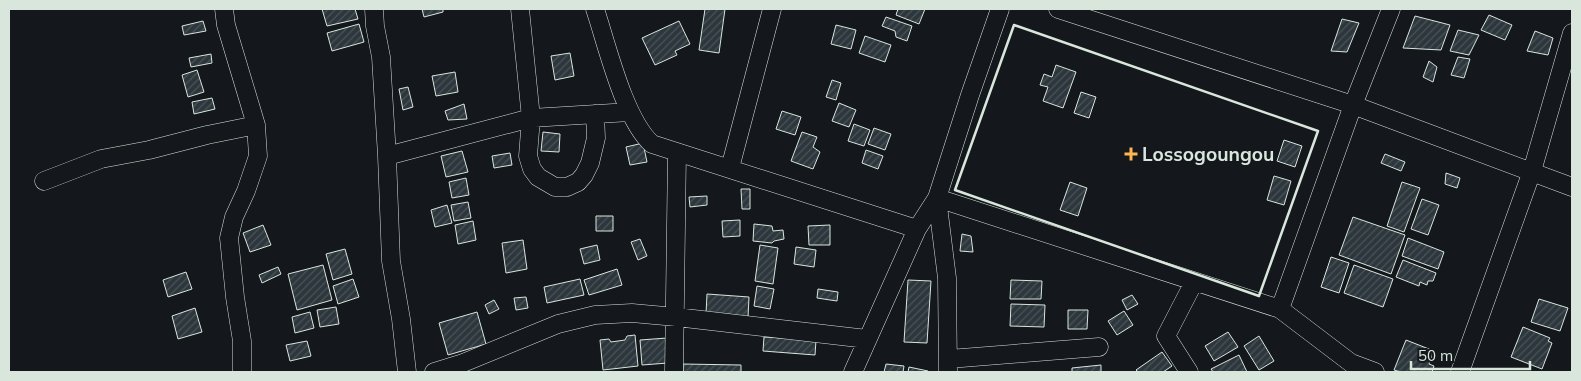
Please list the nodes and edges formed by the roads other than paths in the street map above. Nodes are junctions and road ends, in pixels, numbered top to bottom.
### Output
1 (224, 9) edge
2 (374, 9) edge
3 (520, 9) edge
4 (596, 9) edge
5 (772, 9) edge
6 (1000, 9) edge
7 (1058, 9) edge
8 (1391, 9) edge
9 (1572, 33) edge
10 (1353, 105) junction
11 (630, 112) junction
12 (595, 114) junction
13 (531, 118) junction
14 (256, 125) junction
15 (677, 152) junction
16 (387, 156) junction
17 (730, 168) junction
18 (1532, 171) junction
19 (44, 181) dead end
20 (1572, 187) edge
21 (937, 198) junction
22 (917, 229) junction
23 (1194, 282) junction
24 (1280, 309) junction
25 (676, 316) junction
26 (867, 339) junction
27 (1099, 347) dead end
28 (948, 365) edge
29 (1354, 368) edge
30 (242, 372) edge
31 (407, 372) edge
32 (434, 372) edge
33 (674, 372) edge
34 (853, 372) edge
35 (1189, 372) edge
36 (1375, 372) edge
37 (1460, 372) edge

1 - 14 street
2 - 16 street
3 - 13 street
4 - 11 street
5 - 17 street
6 - 21 street
7 - 10 street
8 - 10 street
9 - 18 street
10 - 18 street
10 - 24 street
11 - 12 street
11 - 15 street
12 - 13 street
12 - 13 street
13 - 16 street
14 - 19 street
14 - 30 street
15 - 17 street
15 - 25 street
16 - 31 street
17 - 22 street
18 - 20 street
18 - 37 street
21 - 22 street
21 - 23 street
21 - 28 street
22 - 26 street
23 - 24 street
23 - 35 street
24 - 29 street
25 - 26 street
25 - 32 street
25 - 33 street
26 - 34 street
27 - 28 street
29 - 36 street

